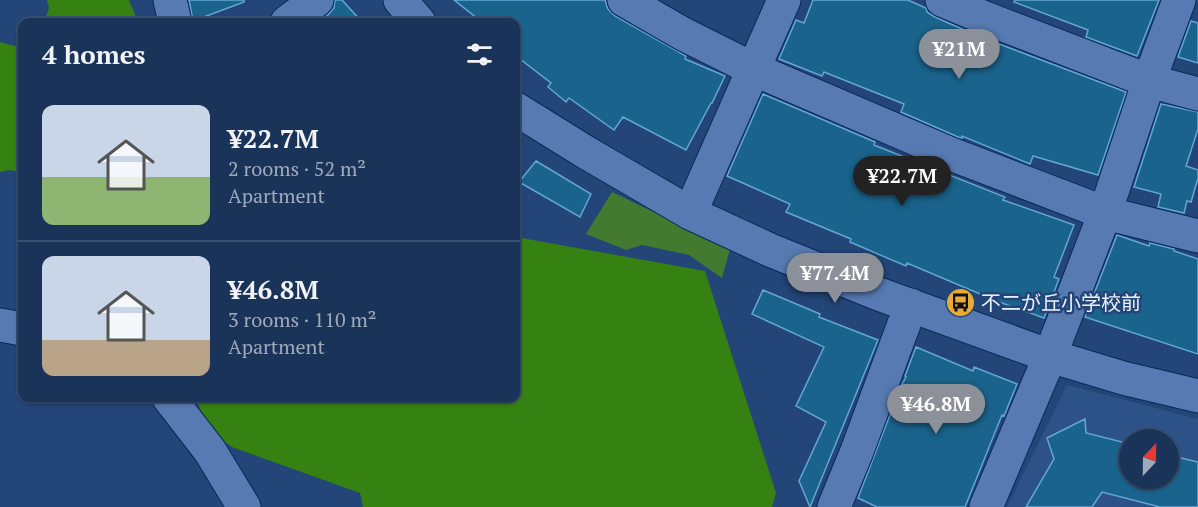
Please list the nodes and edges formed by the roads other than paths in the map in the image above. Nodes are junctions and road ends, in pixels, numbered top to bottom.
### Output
1 (170, 0) edge
2 (317, 0) edge
3 (399, 0) edge
4 (624, 0) edge
5 (784, 0) edge
6 (942, 0) edge
7 (1179, 0) edge
8 (174, 18) edge
9 (292, 18) edge
10 (415, 18) edge
11 (753, 69) junction
12 (1149, 81) junction
13 (1198, 94) edge
14 (520, 111) edge
15 (690, 213) junction
16 (1105, 213) junction
17 (1198, 236) edge
18 (911, 305) junction
19 (0, 325) edge
20 (18, 328) edge
21 (1050, 356) junction
22 (1198, 396) edge
23 (172, 402) edge
24 (244, 507) edge
25 (834, 507) edge
26 (986, 507) edge

1 - 8 street
2 - 9 street
3 - 10 street
4 - 11 street
5 - 11 street
6 - 12 street
7 - 12 street
11 - 15 street
11 - 16 street
12 - 13 street
12 - 16 street
14 - 15 street
15 - 18 street
16 - 17 street
16 - 21 street
18 - 21 street
18 - 25 street
19 - 20 street
21 - 22 street
21 - 26 street
23 - 24 street

